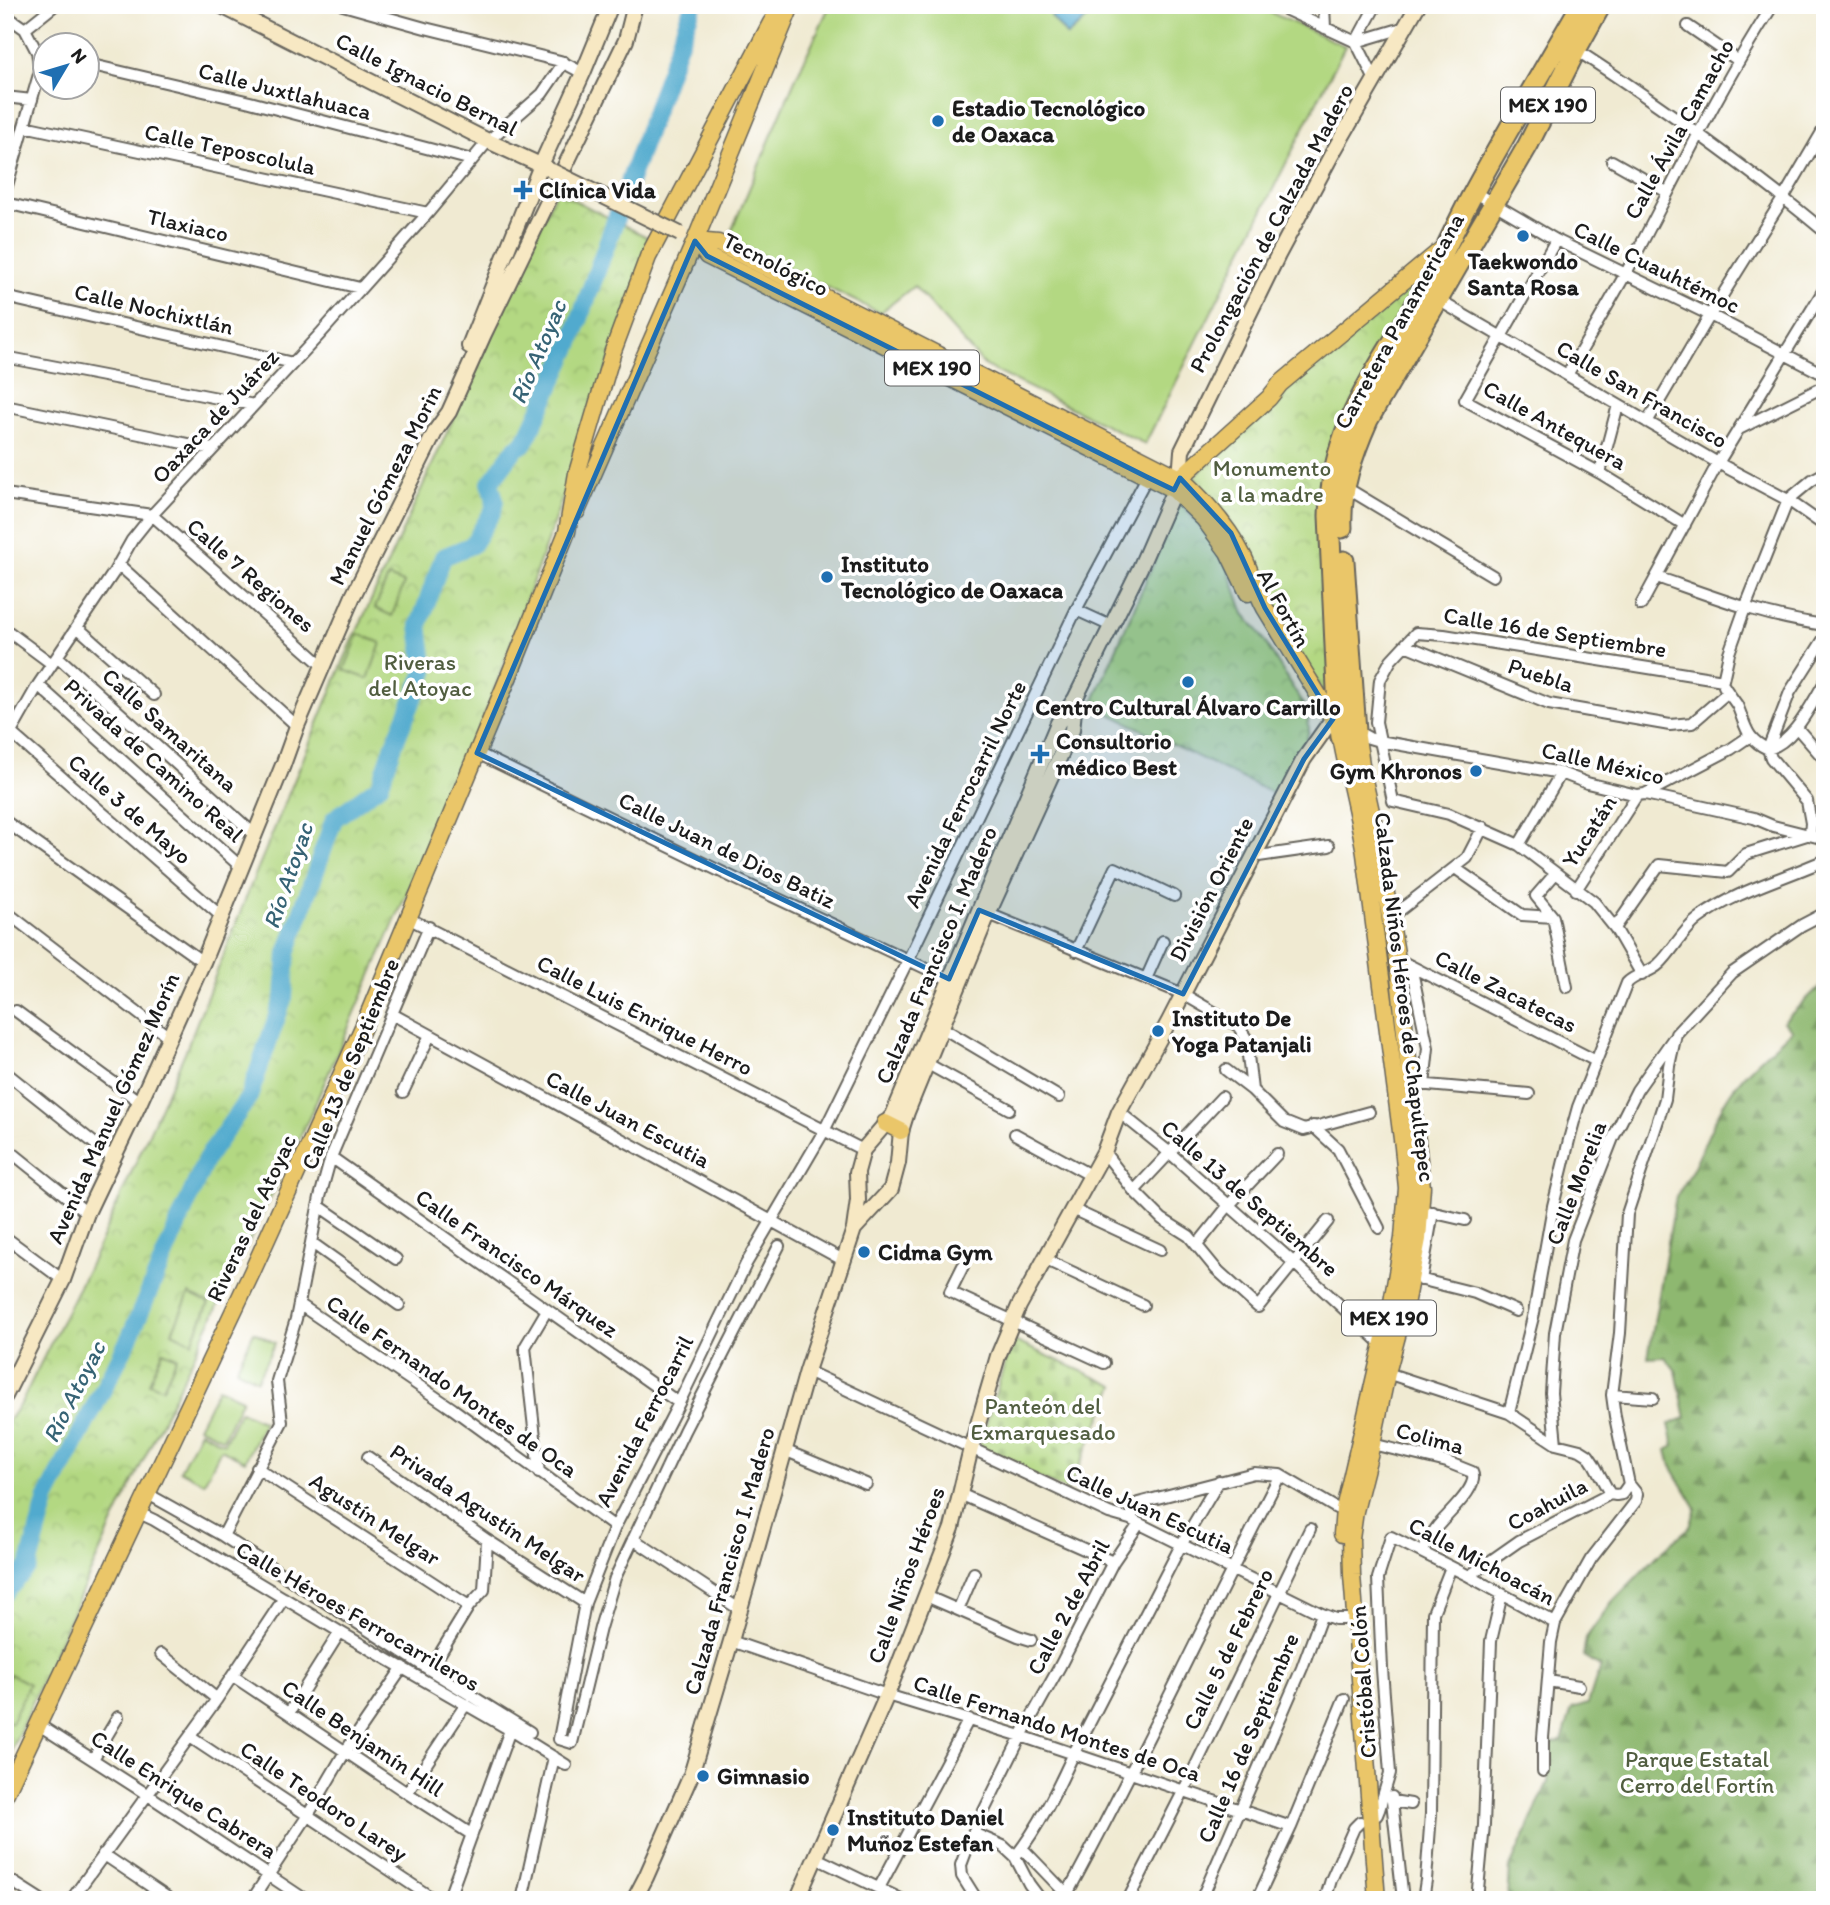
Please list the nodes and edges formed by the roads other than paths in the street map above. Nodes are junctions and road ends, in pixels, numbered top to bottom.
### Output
1 (55, 5) edge
2 (220, 5) edge
3 (343, 5) edge
4 (635, 5) edge
5 (783, 5) edge
6 (791, 5) edge
7 (1276, 5) edge
8 (1324, 5) edge
9 (1376, 5) edge
10 (1418, 5) edge
11 (1581, 5) edge
12 (1601, 5) edge
13 (1757, 5) edge
14 (606, 8) edge
15 (1771, 9) edge
16 (5, 15) edge
17 (1688, 26) dead end
18 (1406, 27) junction
19 (1325, 28) junction
20 (24, 29) junction
21 (32, 40) edge
22 (1356, 42) junction
23 (1576, 50) junction
24 (1739, 61) junction
25 (564, 62) junction
26 (102, 67) edge
27 (583, 73) junction
28 (1375, 80) junction
29 (5, 97) edge
30 (32, 100) joint
31 (24, 126) junction
32 (1825, 127) edge
33 (1699, 135) junction
34 (488, 141) junction
35 (472, 160) junction
36 (1612, 161) dead end
37 (547, 168) junction
38 (6, 190) edge
39 (1474, 192) junction
40 (1667, 192) junction
41 (1784, 197) junction
42 (6, 204) edge
43 (1494, 204) junction
44 (428, 213) junction
45 (1825, 232) edge
46 (687, 237) junction
47 (1556, 240) junction
48 (1446, 246) junction
49 (1625, 274) junction
50 (360, 288) junction
51 (1825, 288) edge
52 (5, 297) edge
53 (1438, 300) junction
54 (1710, 315) junction
55 (1500, 337) junction
56 (1785, 355) junction
57 (5, 356) edge
58 (293, 363) junction
59 (1567, 375) junction
60 (1825, 375) edge
61 (1825, 386) edge
62 (254, 405) junction
63 (1618, 405) junction
64 (5, 406) edge
65 (1647, 422) junction
66 (1739, 429) junction
67 (436, 430) junction
68 (212, 449) junction
69 (1182, 451) junction
70 (1718, 463) junction
71 (1153, 472) junction
72 (1825, 473) edge
73 (1600, 474) junction
74 (1177, 484) junction
75 (1346, 487) junction
76 (5, 494) edge
77 (1788, 500) junction
78 (152, 515) junction
79 (1685, 525) junction
80 (1825, 526) edge
81 (567, 532) junction
82 (118, 564) junction
83 (1493, 576) dead end
84 (1657, 577) junction
85 (1641, 605) dead end
86 (1745, 608) junction
87 (1076, 610) junction
88 (1825, 625) edge
89 (1111, 626) junction
90 (76, 627) junction
91 (5, 629) edge
92 (1825, 637) edge
93 (1405, 645) junction
94 (55, 661) junction
95 (323, 666) junction
96 (1723, 680) junction
97 (38, 685) junction
98 (1824, 688) edge
99 (1353, 691) junction
100 (1728, 692) junction
101 (154, 695) dead end
102 (297, 726) junction
103 (1797, 728) junction
104 (1349, 730) junction
105 (1750, 736) junction
106 (8, 738) edge
107 (1768, 750) junction
108 (477, 753) junction
109 (1825, 761) edge
110 (1561, 774) junction
111 (1641, 794) junction
112 (5, 821) edge
113 (1483, 827) junction
114 (254, 834) junction
115 (1810, 834) junction
116 (1825, 839) edge
117 (1519, 845) junction
118 (1329, 846) dead end
119 (1252, 857) junction
120 (1825, 860) edge
121 (1104, 863) dead end
122 (241, 867) junction
123 (1115, 868) junction
124 (1455, 868) junction
125 (1555, 874) junction
126 (1576, 890) junction
127 (1174, 896) dead end
128 (5, 911) edge
129 (983, 912) junction
130 (1825, 913) edge
131 (221, 916) junction
132 (1553, 917) junction
133 (408, 918) junction
134 (1390, 918) junction
135 (429, 927) junction
136 (1615, 928) junction
137 (1163, 941) dead end
138 (1076, 951) junction
139 (908, 960) junction
140 (203, 962) junction
141 (1404, 963) junction
142 (1642, 975) junction
143 (1146, 979) junction
144 (954, 981) junction
145 (1567, 986) dead end
146 (1183, 994) junction
147 (16, 1011) dead end
148 (392, 1014) junction
149 (941, 1027) junction
150 (1676, 1034) junction
151 (430, 1035) junction
152 (169, 1037) junction
153 (1596, 1061) junction
154 (926, 1063) junction
155 (1226, 1070) dead end
156 (5, 1072) edge
157 (1418, 1084) junction
158 (1251, 1090) junction
159 (403, 1092) dead end
160 (1529, 1094) dead end
161 (1059, 1097) dead end
162 (1222, 1097) dead end
163 (140, 1102) junction
164 (1009, 1109) dead end
165 (1119, 1112) junction
166 (1369, 1112) dead end
167 (885, 1123) junction
168 (1313, 1126) junction
169 (824, 1131) junction
170 (901, 1131) junction
171 (1015, 1134) dead end
172 (5, 1147) edge
173 (863, 1150) junction
174 (1104, 1153) junction
175 (1170, 1153) junction
176 (1277, 1154) dead end
177 (331, 1157) junction
178 (114, 1159) junction
179 (1090, 1175) junction
180 (1134, 1191) junction
181 (1229, 1205) junction
182 (319, 1206) junction
183 (1072, 1209) junction
184 (1427, 1211) junction
185 (88, 1213) junction
186 (1328, 1220) dead end
187 (1465, 1220) dead end
188 (773, 1221) junction
189 (1378, 1228) dead end
190 (854, 1229) junction
191 (5, 1237) edge
192 (312, 1243) junction
193 (1198, 1245) junction
194 (779, 1246) dead end
195 (1160, 1250) dead end
196 (396, 1259) dead end
197 (1044, 1259) junction
198 (843, 1260) junction
199 (1293, 1262) junction
200 (963, 1266) dead end
201 (1416, 1279) junction
202 (63, 1280) junction
203 (299, 1304) junction
204 (399, 1305) dead end
205 (1143, 1305) dead end
206 (547, 1311) junction
207 (1516, 1311) dead end
208 (1012, 1322) junction
209 (1382, 1344) junction
210 (1104, 1363) dead end
211 (807, 1371) junction
212 (1387, 1373) junction
213 (1612, 1395) junction
214 (5, 1396) edge
215 (1653, 1398) dead end
216 (679, 1403) junction
217 (1509, 1413) junction
218 (1372, 1444) junction
219 (1556, 1444) junction
220 (971, 1448) junction
221 (784, 1450) junction
222 (368, 1457) dead end
223 (257, 1468) junction
224 (540, 1473) junction
225 (1280, 1475) junction
226 (1219, 1481) junction
227 (866, 1484) dead end
228 (1629, 1484) junction
229 (148, 1494) junction
230 (960, 1494) junction
231 (1610, 1494) junction
232 (1344, 1509) junction
233 (139, 1513) junction
234 (1134, 1521) junction
235 (615, 1527) junction
236 (1310, 1529) dead end
237 (223, 1536) junction
238 (1391, 1537) joint
239 (633, 1539) junction
240 (487, 1540) junction
241 (1181, 1545) junction
242 (1422, 1552) junction
243 (1113, 1562) junction
244 (1451, 1567) junction
245 (1231, 1570) junction
246 (974, 1573) dead end
247 (1469, 1576) junction
248 (1278, 1592) junction
249 (1502, 1594) junction
250 (926, 1596) junction
251 (284, 1598) junction
252 (585, 1603) junction
253 (470, 1606) junction
254 (739, 1609) junction
255 (958, 1610) junction
256 (1322, 1614) junction
257 (1346, 1619) junction
258 (1555, 1623) junction
259 (340, 1632) junction
260 (1031, 1640) dead end
261 (731, 1641) junction
262 (161, 1654) dead end
263 (403, 1667) junction
264 (430, 1670) junction
265 (233, 1676) junction
266 (1548, 1681) junction
267 (1579, 1686) dead end
268 (887, 1695) junction
269 (218, 1699) junction
270 (1344, 1699) dead end
271 (466, 1704) junction
272 (289, 1713) junction
273 (118, 1717) dead end
274 (969, 1719) junction
275 (38, 1725) junction
276 (510, 1730) junction
277 (530, 1732) dead end
278 (1021, 1736) junction
279 (190, 1737) junction
280 (345, 1752) junction
281 (1073, 1755) junction
282 (554, 1757) junction
283 (93, 1759) junction
284 (566, 1765) dead end
285 (1543, 1771) dead end
286 (1129, 1773) junction
287 (1390, 1773) junction
288 (1183, 1792) junction
289 (407, 1793) junction
290 (148, 1795) junction
291 (5, 1796) edge
292 (1392, 1801) junction
293 (1411, 1804) dead end
294 (1241, 1811) junction
295 (307, 1815) junction
296 (1366, 1821) junction
297 (1291, 1827) junction
298 (973, 1833) junction
299 (471, 1835) junction
300 (1018, 1852) junction
301 (103, 1853) junction
302 (816, 1858) junction
303 (267, 1874) junction
304 (5, 1877) edge
305 (879, 1888) junction
306 (1069, 1897) edge
307 (896, 1898) edge
308 (41, 1900) edge
309 (71, 1900) edge
310 (171, 1900) edge
311 (252, 1900) edge
312 (306, 1900) edge
313 (435, 1900) edge
314 (448, 1900) edge
315 (522, 1900) edge
316 (634, 1900) edge
317 (797, 1900) edge
318 (977, 1900) edge
319 (1041, 1900) edge
320 (1128, 1900) edge
321 (1201, 1900) edge
322 (1257, 1900) edge
323 (1325, 1900) edge
324 (1366, 1900) edge
325 (1377, 1900) edge
326 (1403, 1900) edge
327 (1423, 1900) edge
328 (1477, 1900) edge

1 - 20 street
2 - 34 main road, Calle Ignacio Bernal
3 - 25 street
4 - 67 main road, Manuel Gómeza Morin
5 - 81 main road, Riveras del Atoyac
6 - 46 main road
7 - 19 street
8 - 19 street
9 - 22 street
10 - 18 main road, Prolongación de Calzada Madero
11 - 39 highway, Carretera Panamericana / MEX 190
12 - 23 highway, Carretera Panamericana / MEX 190
13 - 15 street
14 - 27 main road
15 - 24 street, Calle Ávila Camacho
16 - 20 street
17 - 24 street
18 - 22 street
18 - 28 main road, Prolongación de Calzada Madero
19 - 22 street
20 - 21 street
22 - 28 street
23 - 33 street
23 - 43 highway, Carretera Panamericana / MEX 190
24 - 33 street, Calle Ávila Camacho
25 - 27 street
25 - 34 street, Oaxaca de Juárez
26 - 35 street, Calle Juxtlahuaca
27 - 37 main road
28 - 69 main road, Prolongación de Calzada Madero
29 - 30 street
30 - 31 street
31 - 38 street
31 - 44 street, Calle Teposcolula
32 - 41 street
33 - 40 street, Calle Ávila Camacho
33 - 41 street
34 - 35 street, Oaxaca de Juárez
34 - 37 main road, Calle Ignacio Bernal
35 - 44 street, Oaxaca de Juárez
36 - 40 street
37 - 46 main road, MEX 190, bridge
37 - 67 main road
38 - 42 street
39 - 43 street, Calle Cuauhtémoc
39 - 48 highway, Carretera Panamericana / MEX 190
40 - 49 street, Calle Ávila Camacho
41 - 45 street
41 - 54 street
42 - 50 street, Tlaxiaco
43 - 47 street, Calle Cuauhtémoc
43 - 53 highway, Carretera Panamericana / MEX 190
44 - 50 street, Oaxaca de Juárez
46 - 71 main road, Tecnológico / MEX 190
46 - 81 main road
47 - 49 street, Calle Cuauhtémoc
47 - 55 street
48 - 74 main road, Calzada Francisco I. Madero / MEX 190
48 - 104 highway, Carretera Panamericana / MEX 190
49 - 54 street, Calle Cuauhtémoc
49 - 59 street, Calle Ávila Camacho
50 - 58 street, Oaxaca de Juárez
51 - 56 street
52 - 58 street, Calle Nochixtlán
53 - 55 street, Calle San Francisco
53 - 75 highway, Carretera Panamericana / MEX 190
54 - 56 street, Calle Cuauhtémoc
54 - 65 street
55 - 59 street, Calle San Francisco
55 - 73 street, Calle Antequera
56 - 60 street, Calle Cuauhtémoc
56 - 66 street
57 - 62 street
58 - 62 street, Oaxaca de Juárez
59 - 63 street, Calle San Francisco
61 - 66 street
62 - 68 street, Oaxaca de Juárez
63 - 65 street, Calle San Francisco
63 - 73 street
64 - 68 street
65 - 70 street, Calle San Francisco
66 - 70 street
67 - 95 main road, Manuel Gómeza Morin
68 - 78 street, Oaxaca de Juárez
69 - 71 main road
69 - 74 main road, Prolongación de Calzada Madero
70 - 77 street, Calle San Francisco
70 - 79 street
71 - 74 main road, Tecnológico / MEX 190
71 - 87 street, Avenida Ferrocarril Norte
72 - 77 street
73 - 79 street, Calle Antequera
74 - 89 main road, Calzada Francisco I. Madero
74 - 104 main road, Al Fortín / MEX 190
75 - 83 street
75 - 99 highway, Carretera Panamericana / MEX 190
76 - 78 street
77 - 80 street, Calle San Francisco
77 - 86 street
78 - 82 street, Oaxaca de Juárez
78 - 95 street, Calle 7 Regiones
79 - 84 street
81 - 108 main road, Riveras del Atoyac
82 - 90 street, Oaxaca de Juárez
82 - 102 street
84 - 85 street
84 - 86 street
86 - 88 street
86 - 96 street
87 - 89 street
87 - 139 street, Avenida Ferrocarril Norte
89 - 129 main road, Calzada Francisco I. Madero
90 - 94 street, Oaxaca de Juárez
90 - 101 street
91 - 94 street, Calle Samaritana
92 - 107 street
93 - 96 street, Calle 16 de Septiembre
93 - 100 street, Puebla
93 - 104 street
94 - 97 street, Oaxaca de Juárez
94 - 114 street, Calle Samaritana
95 - 102 main road, Manuel Gómeza Morin
96 - 100 street
97 - 106 street, Oaxaca de Juárez
97 - 122 street, Privada de Camino Real
98 - 103 street
99 - 104 highway, Carretera Panamericana / MEX 190
99 - 104 main road, División Oriente
100 - 105 street
102 - 114 main road, Manuel Gómeza Morin
103 - 107 street
103 - 109 street
104 - 110 street, Calle México
104 - 113 street
104 - 119 main road, División Oriente
104 - 134 main road, Calzada Niños Héroes de Chapultepec / MEX 190
104 - 209 main road, Calzada Niños Héroes de Chapultepec / MEX 190
105 - 107 street
105 - 111 street
106 - 131 street, Calle 3 de Mayo
107 - 115 street
108 - 133 main road, Riveras del Atoyac
108 - 139 street, Calle Juan de Dios Batiz
110 - 111 street, Calle México
110 - 117 street
111 - 115 street, Calle México
111 - 126 street, Yucatán
112 - 140 street
113 - 117 street
113 - 124 street
114 - 122 main road, Avenida Manuel Gómez Morín
115 - 116 street, Calle México
115 - 136 street
117 - 125 street
118 - 119 street
119 - 146 main road, División Oriente
120 - 142 street
121 - 123 street
122 - 131 main road, Avenida Manuel Gómez Morín
123 - 127 street
123 - 138 street
124 - 132 street
124 - 134 street
125 - 126 street
125 - 132 street
126 - 136 street
128 - 152 street
129 - 138 street
129 - 144 main road, Calzada Francisco I. Madero
130 - 150 street, Calle Morelia
131 - 140 main road, Avenida Manuel Gómez Morín
132 - 145 street
133 - 135 street, Calle Luis Enrique Herro
133 - 229 main road, Riveras del Atoyac
134 - 141 main road, Calzada Niños Héroes de Chapultepec / MEX 190
135 - 148 street, Calle 13 de Septiembre
135 - 169 street, Calle Luis Enrique Herro
136 - 142 street
137 - 143 street
138 - 143 street
139 - 144 street, Calle Juan de Dios Batiz
139 - 169 street, Avenida Ferrocarril Norte
140 - 152 main road, Avenida Manuel Gómez Morín
141 - 153 street, Calle Zacatecas
141 - 157 main road, Calzada Niños Héroes de Chapultepec / MEX 190
142 - 153 street
143 - 146 street
144 - 149 main road, Calzada Francisco I. Madero
144 - 167 main road, Calzada Francisco I. Madero
146 - 158 street
146 - 165 main road, División Oriente
147 - 163 street
148 - 151 street, Calle Juan Escutia
148 - 177 street, Calle 13 de Septiembre
149 - 154 main road, Calzada Francisco I. Madero
149 - 161 street
150 - 213 street
150 - 219 street, Calle Morelia
151 - 159 street
151 - 188 street, Calle Juan Escutia
152 - 163 main road, Avenida Manuel Gómez Morín
153 - 217 street
154 - 164 street
154 - 170 main road, Calzada Francisco I. Madero
155 - 158 street
156 - 178 street
157 - 160 street
157 - 184 main road, Calzada Niños Héroes de Chapultepec / MEX 190
158 - 168 street
162 - 175 street
163 - 178 main road, Avenida Manuel Gómez Morín
165 - 174 main road, Calle Niños Héroes
165 - 175 street, Calle 13 de Septiembre
166 - 168 street
167 - 170 main road
167 - 173 main road, Calzada Francisco I. Madero
168 - 189 street
169 - 173 street, Calle Luis Enrique Herro
169 - 188 street, Avenida Ferrocarril
170 - 190 main road, Calzada Francisco I. Madero
171 - 179 street
172 - 185 street
173 - 190 main road, Calzada Francisco I. Madero
174 - 179 main road, Calle Niños Héroes
174 - 180 street
175 - 180 street
175 - 181 street, Calle 13 de Septiembre
176 - 181 street
177 - 182 street, Calle 13 de Septiembre
177 - 206 street, Calle Francisco Márquez
178 - 185 main road, Avenida Manuel Gómez Morín
179 - 183 main road, Calle Niños Héroes
180 - 193 street
181 - 193 street
181 - 199 street, Calle 13 de Septiembre
182 - 192 street, Calle 13 de Septiembre
182 - 196 street
183 - 195 street
183 - 197 main road, Calle Niños Héroes
184 - 187 street
184 - 201 main road, Calzada Niños Héroes de Chapultepec / MEX 190
185 - 202 main road, Avenida Manuel Gómez Morín
186 - 199 street
188 - 198 street, Calle Juan Escutia
188 - 216 street, Avenida Ferrocarril
190 - 198 main road, Calzada Francisco I. Madero
191 - 202 street
192 - 203 street, Calle 13 de Septiembre
192 - 204 street
193 - 199 street
194 - 239 street
197 - 205 street
197 - 208 main road, Calle Niños Héroes
198 - 211 main road, Calzada Francisco I. Madero
199 - 209 street, Calle 13 de Septiembre
200 - 208 street
201 - 207 street
201 - 212 main road, Calzada Niños Héroes de Chapultepec / MEX 190
202 - 214 main road, Avenida Manuel Gómez Morín
203 - 223 street, Calle 13 de Septiembre
203 - 224 street, Calle Fernando Montes de Oca
206 - 216 street, Calle Francisco Márquez
206 - 224 street
208 - 210 street
208 - 220 main road, Calle Niños Héroes
209 - 232 main road, Calzada Niños Héroes de Chapultepec / MEX 190
211 - 220 street, Calle Juan Escutia
211 - 221 main road, Calzada Francisco I. Madero
212 - 217 street
212 - 218 main road, Calzada Niños Héroes de Chapultepec / MEX 190
213 - 215 street
213 - 228 street
216 - 235 street, Avenida Ferrocarril
217 - 219 street
218 - 242 street, Colima
218 - 296 main road, Calzada Niños Héroes de Chapultepec / MEX 190
219 - 231 street
220 - 230 main road, Calle Niños Héroes
220 - 234 street, Calle Juan Escutia
221 - 227 street
221 - 254 main road, Calzada Francisco I. Madero
222 - 240 street, Privada Agustín Melgar
223 - 237 street, Calle 13 de Septiembre
223 - 253 street, Agustín Melgar
224 - 235 street, Calle Fernando Montes de Oca
225 - 226 street, Calle 2 de Abril
225 - 232 street
225 - 245 street
226 - 234 street, Calle 2 de Abril
226 - 241 street
228 - 231 street, Coahuila
228 - 258 street
229 - 233 main road, Riveras del Atoyac
229 - 237 street
230 - 243 street
230 - 250 main road, Calle Niños Héroes
231 - 247 street, Coahuila
232 - 257 main road, Calzada Niños Héroes de Chapultepec / MEX 190
233 - 251 street, Calle Héroes Ferrocarrileros
233 - 275 main road, Riveras del Atoyac
234 - 241 street, Calle Juan Escutia
234 - 243 street, Calle 2 de Abril
235 - 252 street, Avenida Ferrocarril
236 - 248 street, Calle 5 de Febrero
237 - 264 street
238 - 242 street, Calle Michoacán
238 - 287 street, Cristóbal Colón
239 - 252 street, Avenida Ferrocarril
239 - 254 street
240 - 252 street, Privada Agustín Melgar
240 - 253 street
241 - 245 street, Calle Juan Escutia
241 - 281 street
242 - 244 street, Calle Michoacán
243 - 278 street, Calle 2 de Abril
244 - 247 street, Calle Michoacán
244 - 327 street
245 - 248 street, Calle Juan Escutia
245 - 286 street
246 - 255 street
247 - 249 street, Calle Michoacán
248 - 256 street, Calle Juan Escutia
248 - 288 street, Calle 5 de Febrero
249 - 258 street, Calle Michoacán
249 - 328 street
250 - 255 street
250 - 268 main road, Calle Niños Héroes
251 - 259 street, Calle Héroes Ferrocarrileros
251 - 265 street
253 - 264 street
254 - 261 main road, Calzada Francisco I. Madero
255 - 260 street
256 - 257 street, Calle 16 de Septiembre
256 - 294 street, Calle 16 de Septiembre
257 - 296 main road, Calzada Niños Héroes de Chapultepec / MEX 190
258 - 266 street
259 - 263 street, Calle Héroes Ferrocarrileros
259 - 272 street
261 - 268 street, Calle Fernando Montes de Oca
261 - 316 main road, Calzada Francisco I. Madero
262 - 269 street
263 - 271 street, Calle Héroes Ferrocarrileros
263 - 280 street
264 - 277 street
265 - 269 street
265 - 272 street, Calle Benjamín Hill
266 - 267 street
266 - 285 street
268 - 274 street, Calle Fernando Montes de Oca
268 - 302 main road, Calle Niños Héroes
269 - 279 street
270 - 297 street
271 - 276 street, Calle Héroes Ferrocarrileros
271 - 289 street
272 - 280 street, Calle Benjamín Hill
273 - 283 street
274 - 278 street, Calle Fernando Montes de Oca
274 - 305 street
275 - 283 street, Calle Enrique Cabrera
275 - 291 main road, Riveras del Atoyac
276 - 282 street, Calle Héroes Ferrocarrileros
276 - 299 street
278 - 281 street, Calle Fernando Montes de Oca
278 - 298 street, Calle 2 de Abril
279 - 290 street
279 - 295 street, Calle Teodoro Larey
280 - 289 street, Calle Benjamín Hill
280 - 295 street
281 - 286 street, Calle Fernando Montes de Oca
281 - 300 street
282 - 284 street, Calle Héroes Ferrocarrileros
282 - 315 street
283 - 290 street, Calle Enrique Cabrera
286 - 288 street, Calle Fernando Montes de Oca
286 - 306 street
287 - 292 street
287 - 296 street, Cristóbal Colón
288 - 294 street, Calle Fernando Montes de Oca
288 - 320 street, Calle 5 de Febrero
289 - 299 street, Calle Benjamín Hill
290 - 301 street
290 - 303 street, Calle Enrique Cabrera
292 - 293 street
292 - 326 street
294 - 297 street, Calle Fernando Montes de Oca
294 - 321 street, Calle 16 de Septiembre
295 - 303 street
295 - 313 street, Calle Teodoro Larey
296 - 323 street, Cristóbal Colón
296 - 324 main road, Calzada Niños Héroes de Chapultepec / MEX 190
296 - 325 main road, Calzada Niños Héroes de Chapultepec / MEX 190
297 - 322 street
298 - 300 street
298 - 318 street, Calle 2 de Abril
299 - 314 street
300 - 306 street
300 - 319 street
301 - 309 street
301 - 310 street
302 - 305 street
302 - 317 main road, Calle Niños Héroes
303 - 311 street
303 - 312 street, Calle Enrique Cabrera
304 - 308 street
305 - 307 street

